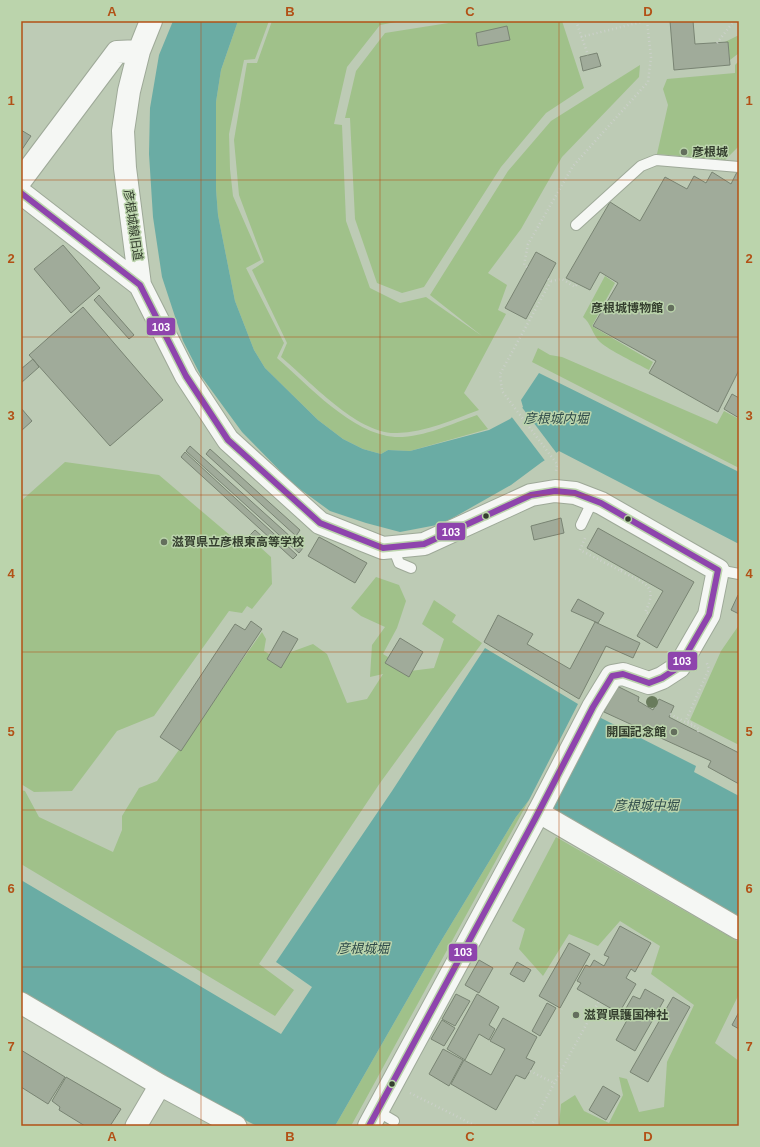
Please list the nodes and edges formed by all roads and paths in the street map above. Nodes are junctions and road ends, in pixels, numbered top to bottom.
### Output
1 (151, 21) edge
2 (576, 21) edge
3 (646, 21) edge
4 (734, 21) edge
5 (581, 38) junction
6 (717, 43) dead end
7 (139, 51) junction
8 (588, 56) dead end
9 (739, 167) edge
10 (21, 180) edge
11 (21, 192) edge
12 (576, 225) dead end
13 (527, 267) dead end
14 (548, 279) dead end
15 (551, 281) junction
16 (577, 284) dead end
17 (140, 285) junction
18 (556, 472) dead end
19 (592, 500) junction
20 (581, 525) dead end
21 (586, 537) dead end
22 (393, 547) junction
23 (605, 558) dead end
24 (602, 562) junction
25 (411, 568) dead end
26 (718, 570) junction
27 (739, 574) edge
28 (650, 614) dead end
29 (709, 669) dead end
30 (670, 714) dead end
31 (538, 812) junction
32 (739, 929) edge
33 (598, 1001) dead end
34 (21, 1003) edge
35 (530, 1071) dead end
36 (554, 1083) junction
37 (160, 1085) junction
38 (409, 1092) dead end
39 (380, 1119) edge
40 (136, 1126) edge
41 (236, 1126) edge
42 (476, 1126) edge
43 (531, 1126) edge

1 - 7 street, 彦根城線旧道
2 - 5 path
3 - 5 path
3 - 13 path
4 - 6 path
5 - 8 path
7 - 10 street
7 - 17 street, 彦根城線旧道
9 - 12 lane
11 - 17 street
14 - 15 path
15 - 16 path
15 - 18 path
17 - 22 street, 彦根城線旧道
19 - 20 lane
19 - 22 street, 彦根城線旧道
19 - 26 street, 彦根城線旧道
21 - 24 path
22 - 25 lane
23 - 24 path
24 - 28 path
26 - 27 lane
26 - 31 street
29 - 30 path
31 - 32 street
31 - 39 street
33 - 36 path
34 - 37 street
35 - 36 path
36 - 43 path
37 - 40 street
37 - 41 street
38 - 42 path

